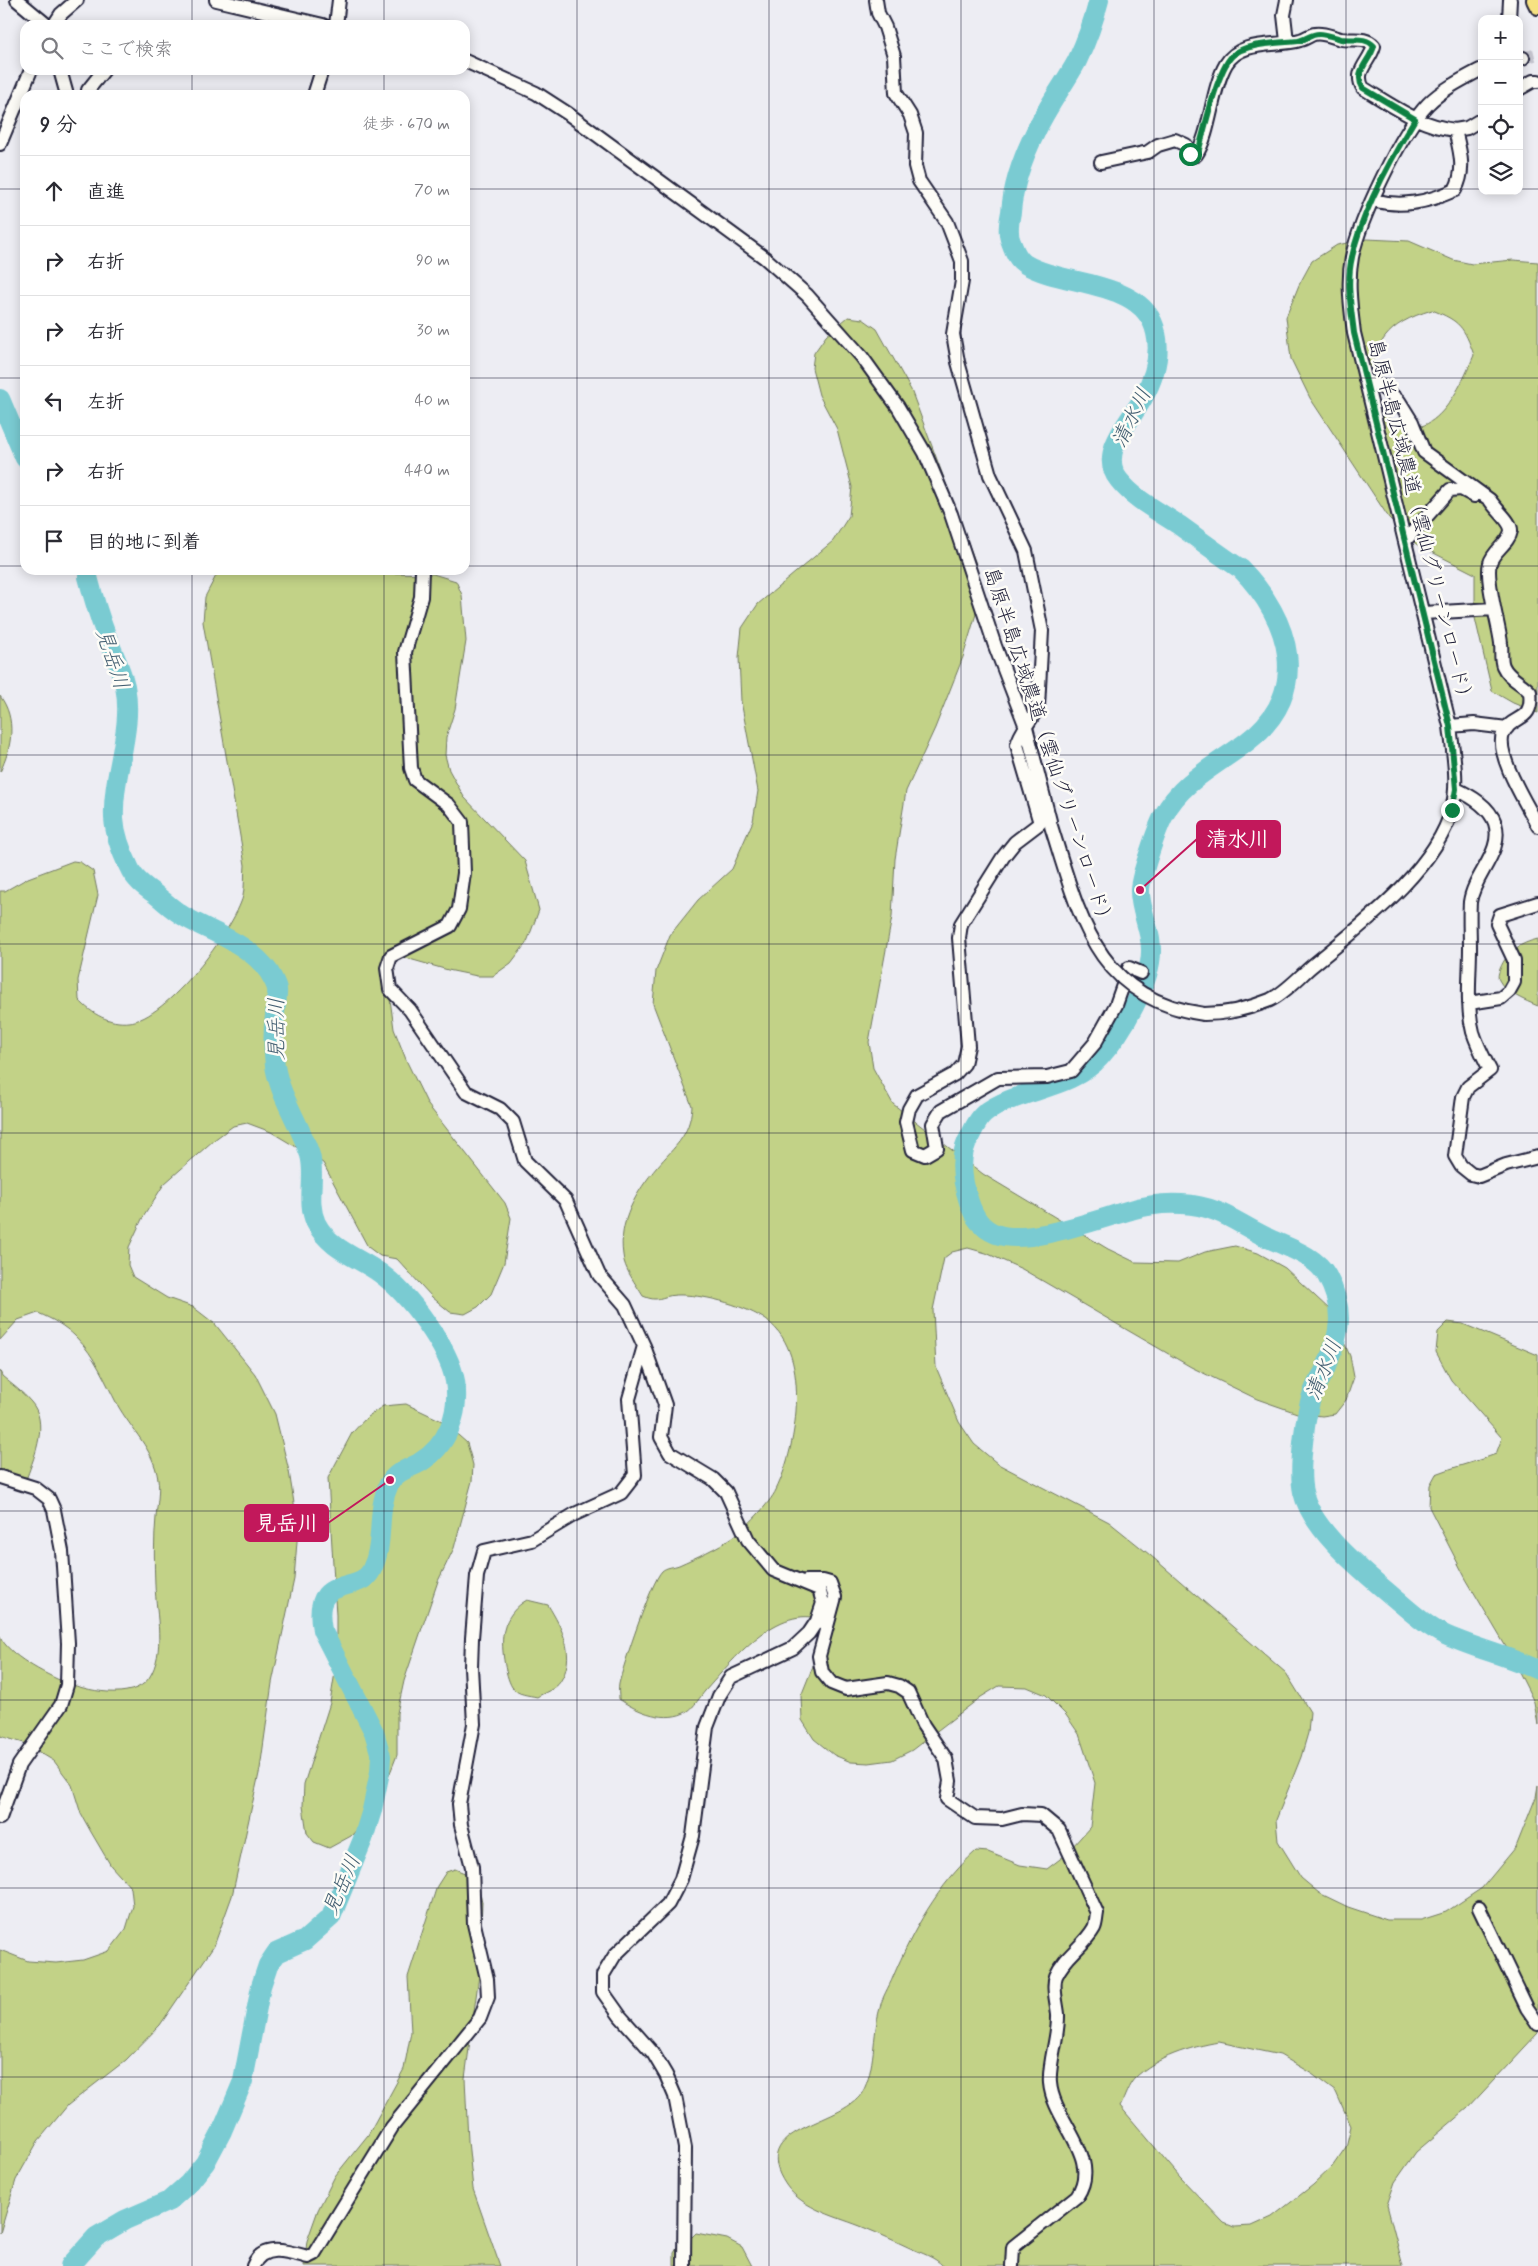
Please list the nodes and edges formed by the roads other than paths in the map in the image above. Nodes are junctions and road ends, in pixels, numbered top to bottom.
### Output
1 (17, 0) edge
2 (77, 0) edge
3 (216, 0) edge
4 (339, 0) edge
5 (876, 0) edge
6 (1287, 0) edge
7 (1510, 0) edge
8 (1535, 0) edge
9 (1538, 6) edge
10 (1509, 15) edge
11 (41, 20) edge
12 (57, 20) edge
13 (302, 20) edge
14 (337, 20) edge
15 (1287, 41) junction
16 (470, 63) edge
17 (1478, 71) edge
18 (28, 75) edge
19 (61, 75) edge
20 (100, 75) edge
21 (320, 75) edge
22 (1538, 82) edge
23 (1523, 87) edge
24 (22, 90) edge
25 (65, 90) edge
26 (88, 90) edge
27 (316, 90) edge
28 (20, 95) edge
29 (1415, 119) junction
30 (1478, 121) edge
31 (1455, 130) junction
32 (0, 144) edge
33 (1101, 162) dead end
34 (1373, 200) junction
35 (1365, 380) junction
36 (1497, 511) junction
37 (1405, 541) junction
38 (422, 575) edge
39 (1494, 609) junction
40 (1423, 613) junction
41 (1450, 726) junction
42 (1026, 727) junction
43 (1507, 728) junction
44 (1456, 789) junction
45 (1538, 826) edge
46 (1538, 903) edge
47 (1141, 973) dead end
48 (1469, 1002) junction
49 (1538, 1157) edge
50 (644, 1346) junction
51 (0, 1477) edge
52 (801, 1582) junction
53 (0, 1818) edge
54 (1479, 1908) dead end
55 (1538, 2024) edge
56 (253, 2266) edge
57 (684, 2266) edge
58 (1012, 2266) edge

1 - 11 street
2 - 12 street
3 - 13 street
4 - 14 street
5 - 42 street
6 - 15 street
7 - 10 street
8 - 9 main road
15 - 29 street
15 - 33 street
16 - 42 street, 島原半島広域農道（雲仙グリーンロード）
17 - 29 street, 島原半島広域農道（雲仙グリーンロード）
18 - 24 street
19 - 25 street
20 - 26 street
21 - 27 street
22 - 23 street
28 - 32 street
29 - 31 street
29 - 34 street, 島原半島広域農道（雲仙グリーンロード）
30 - 31 street
31 - 34 street
34 - 35 street, 島原半島広域農道（雲仙グリーンロード）
35 - 36 street
35 - 37 street, 島原半島広域農道（雲仙グリーンロード）
36 - 37 street
36 - 39 street
37 - 40 street, 島原半島広域農道（雲仙グリーンロード）
38 - 50 street
39 - 40 street
39 - 43 street
40 - 41 street, 島原半島広域農道（雲仙グリーンロード）
41 - 43 street
41 - 44 street, 島原半島広域農道（雲仙グリーンロード）
42 - 44 street, 島原半島広域農道（雲仙グリーンロード）, bridge
42 - 47 street
43 - 45 street
44 - 48 street
46 - 48 street
48 - 49 street
50 - 52 street
50 - 56 street
51 - 53 street
52 - 57 street
52 - 58 street
54 - 55 street

